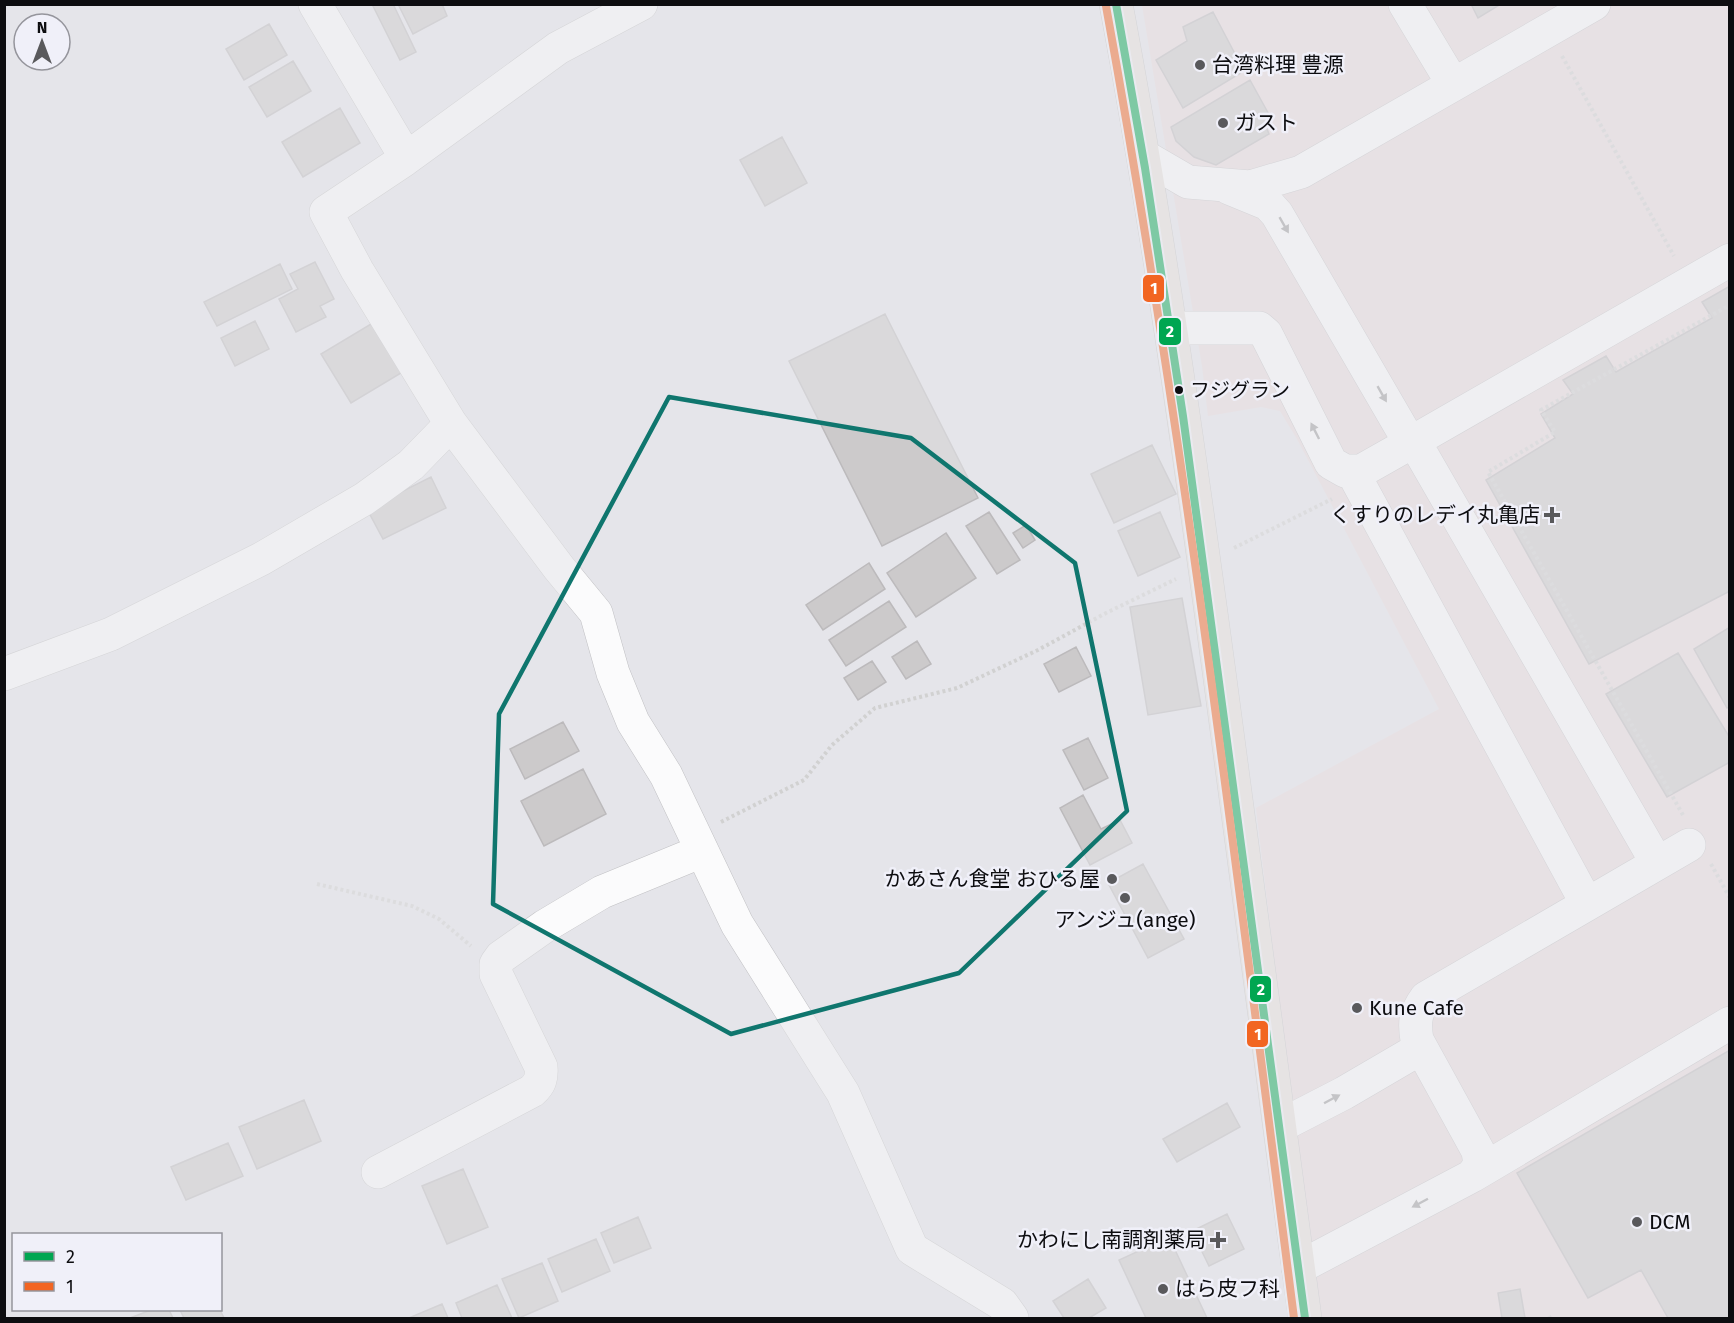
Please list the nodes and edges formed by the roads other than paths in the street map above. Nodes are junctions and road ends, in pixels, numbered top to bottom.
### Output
1 (315, 4) edge
2 (641, 4) edge
3 (1116, 4) edge
4 (1405, 4) edge
5 (1594, 4) edge
6 (1453, 84) junction
7 (1144, 158) junction
8 (404, 160) junction
9 (1219, 184) junction
10 (1730, 260) edge
11 (1171, 328) junction
12 (451, 424) junction
13 (1412, 442) junction
14 (1356, 478) junction
15 (4, 674) edge
16 (1695, 842) road end
17 (699, 843) junction
18 (1658, 862) junction
19 (1587, 904) junction
20 (1730, 1023) edge
21 (1421, 1048) junction
22 (1280, 1126) junction
23 (378, 1172) dead end
24 (1472, 1176) junction
25 (1298, 1268) junction
26 (1012, 1318) edge
27 (1305, 1318) edge

1 - 8 street
2 - 8 street
3 - 7 main road
4 - 6 street
5 - 6 street
6 - 9 street
7 - 9 street
7 - 11 main road
8 - 12 street
9 -> 13 street
10 - 13 street
14 -> 11 street
11 - 22 main road
12 - 15 street
12 - 17 street
13 - 14 street
13 - 18 street
14 - 19 street
16 - 18 street
17 - 23 street
17 - 26 street
18 - 19 street
19 - 21 street
20 - 24 street
22 -> 21 street
21 - 24 street
22 - 25 main road
24 -> 25 street
25 - 27 main road

